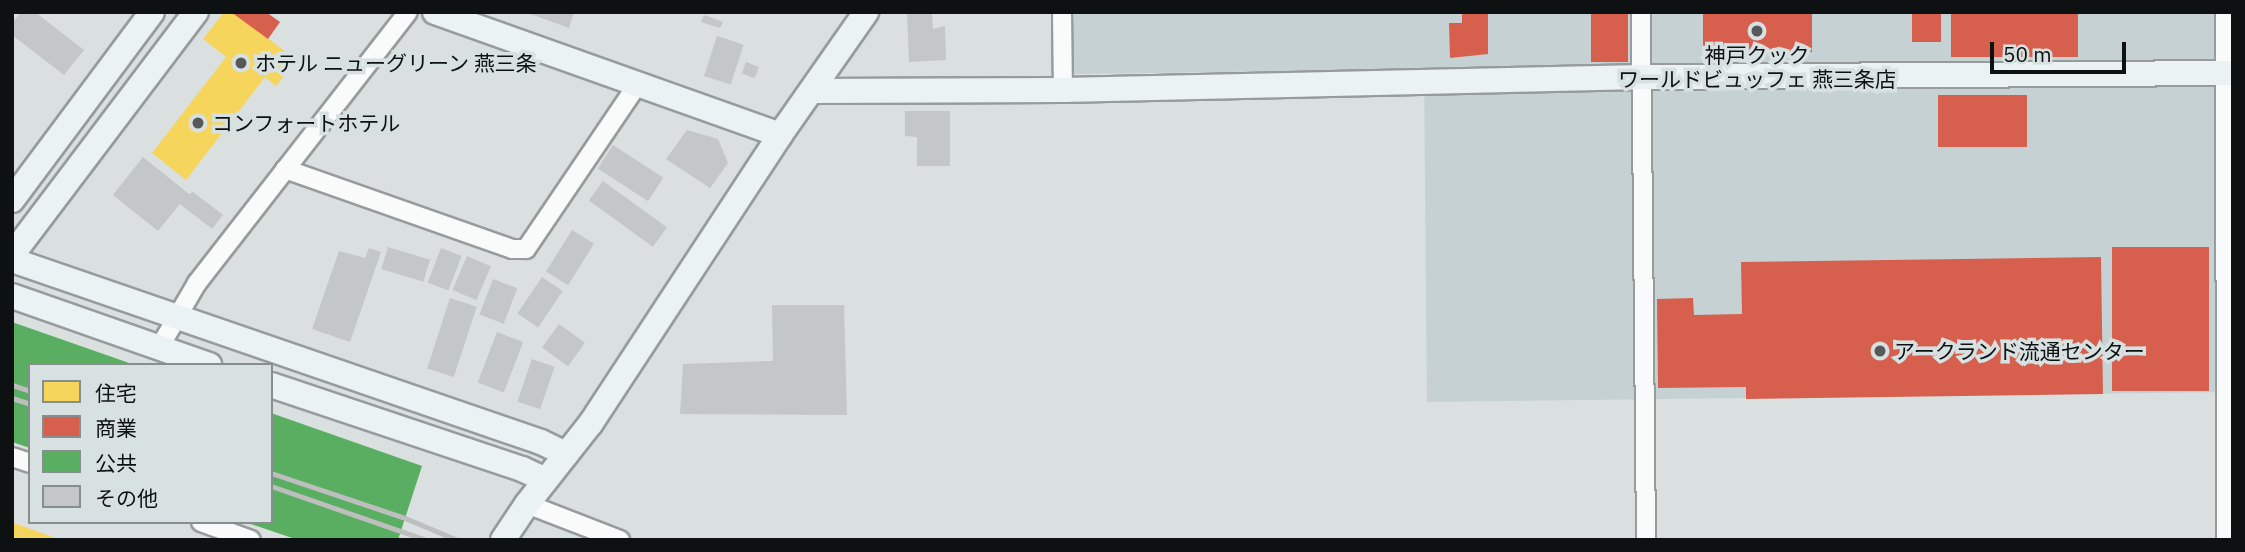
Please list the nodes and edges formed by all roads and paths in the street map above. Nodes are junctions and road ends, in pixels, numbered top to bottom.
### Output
1 (152, 12) edge
2 (196, 12) edge
3 (408, 12) edge
4 (435, 12) edge
5 (866, 12) edge
6 (1062, 12) edge
7 (1641, 12) edge
8 (2225, 12) edge
9 (2229, 73) edge
10 (1642, 77) junction
11 (637, 85) junction
12 (1063, 90) junction
13 (812, 91) junction
14 (780, 135) junction
15 (285, 169) junction
16 (12, 200) edge
17 (12, 258) edge
18 (12, 296) edge
19 (176, 317) junction
20 (159, 348) junction
21 (203, 363) edge
22 (273, 386) edge
23 (2229, 401) edge
24 (566, 454) junction
25 (546, 480) junction
26 (527, 504) junction
27 (207, 524) edge
28 (251, 540) edge
29 (503, 540) edge
30 (620, 540) edge
31 (1646, 540) edge
32 (2226, 540) edge

1 - 16 street
2 - 17 street
3 - 15 street
4 - 11 street
5 - 13 street
6 - 12 street
7 - 10 street
8 - 9 street
9 - 10 street
9 - 23 street
10 - 12 street
10 - 31 street
11 - 14 street
11 - 15 street
12 - 13 street
13 - 14 street
14 - 24 street
15 - 19 street
17 - 19 street
18 - 20 street
19 - 20 street
19 - 24 street
20 - 21 street
22 - 25 street
23 - 32 street
24 - 25 street
25 - 26 street
26 - 29 street
26 - 30 street
27 - 28 street

